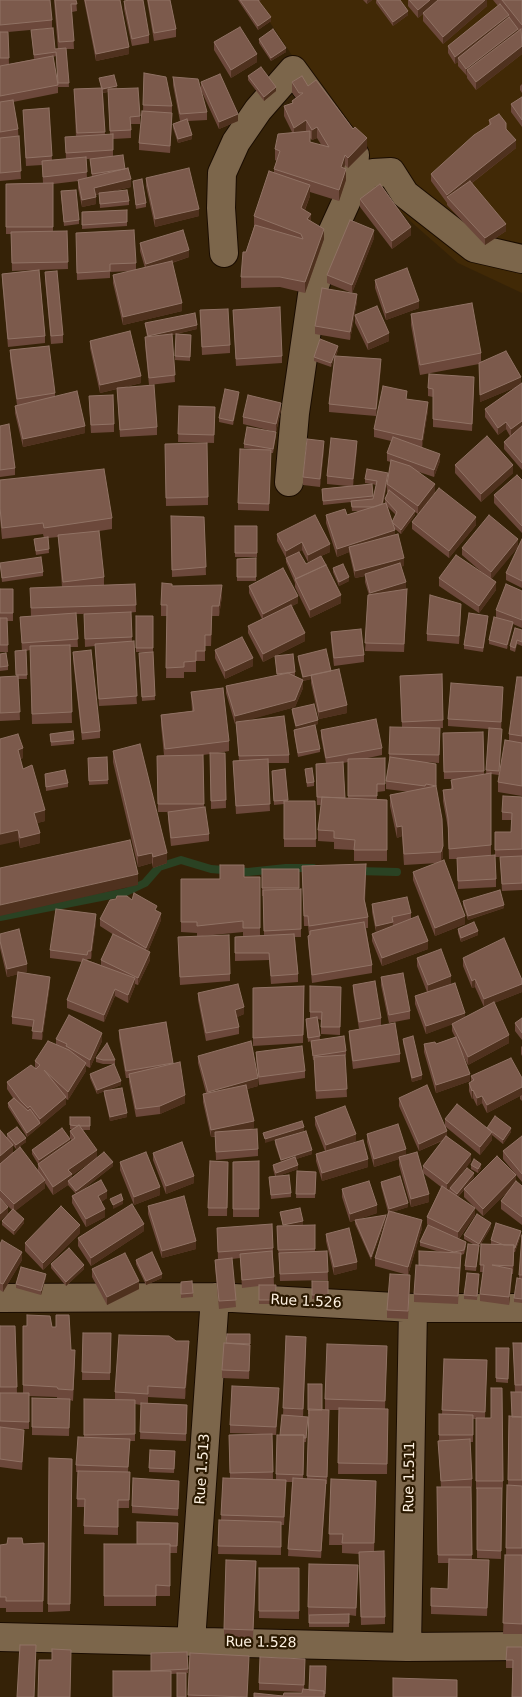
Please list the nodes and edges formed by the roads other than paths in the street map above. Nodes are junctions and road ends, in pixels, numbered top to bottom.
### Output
1 (352, 189) junction
2 (224, 253) dead end
3 (522, 259) edge
4 (288, 482) dead end
5 (215, 1297) junction
6 (0, 1298) edge
7 (413, 1308) junction
8 (522, 1308) edge
9 (0, 1637) edge
10 (191, 1641) junction
11 (522, 1646) edge
12 (407, 1647) junction

1 - 2 street
1 - 3 street
1 - 4 street
5 - 6 street, Rue 1.526
5 - 7 street, Rue 1.526
5 - 10 street, Rue 1.513
7 - 8 street, Rue 1.526
7 - 12 street, Rue 1.511
9 - 10 street, Rue 1.528
10 - 12 street, Rue 1.528
11 - 12 street, Rue 1.528

